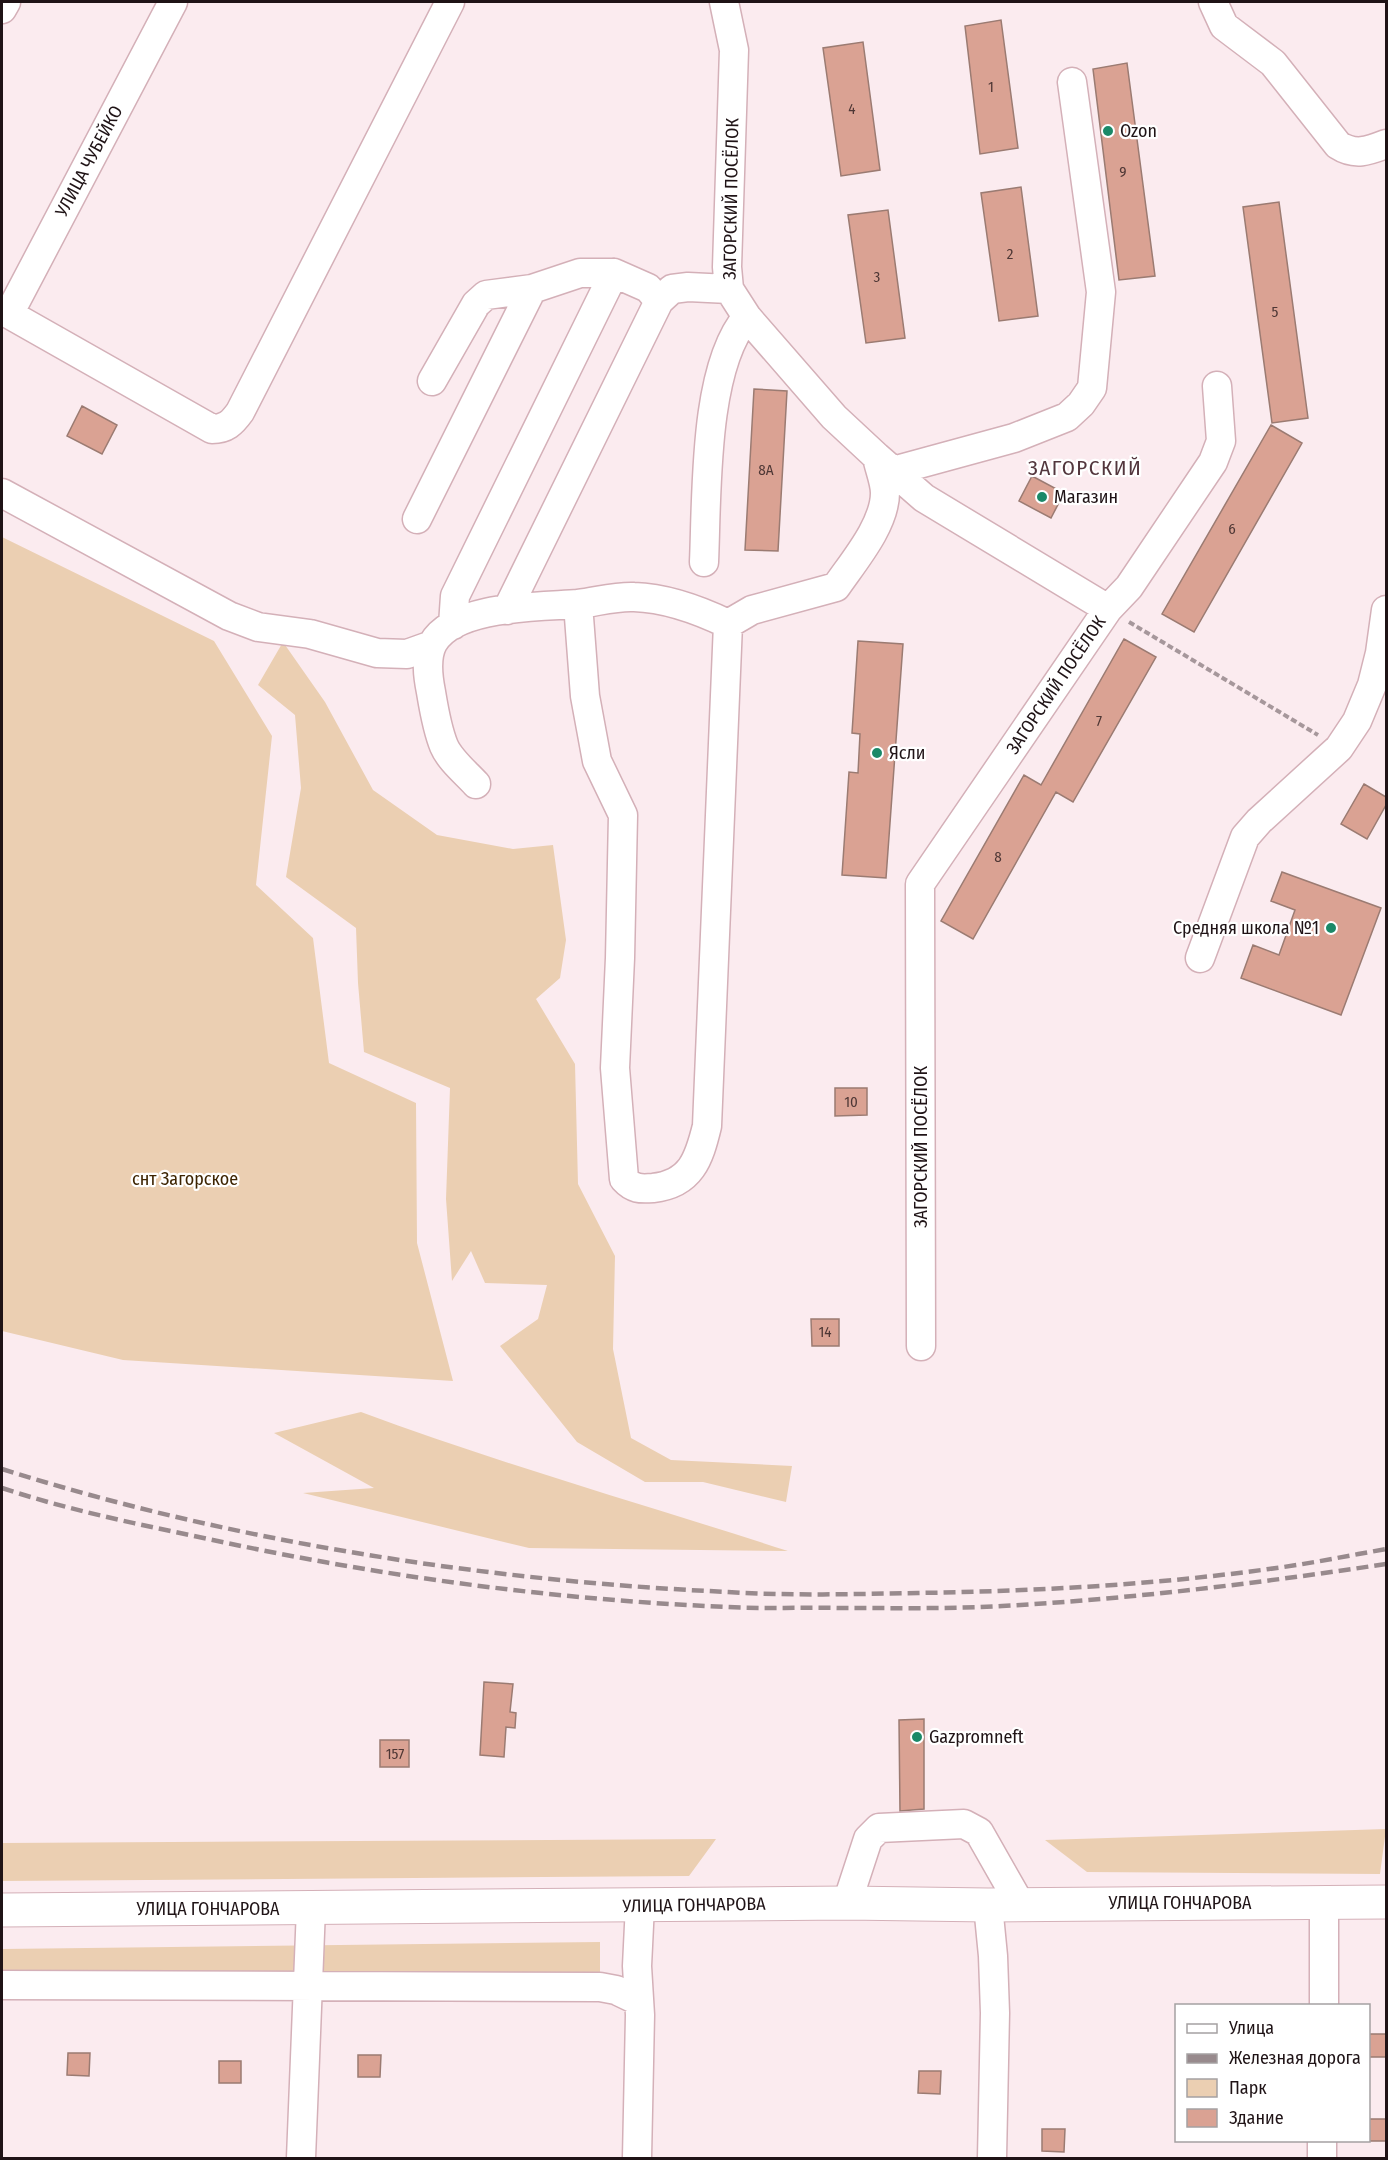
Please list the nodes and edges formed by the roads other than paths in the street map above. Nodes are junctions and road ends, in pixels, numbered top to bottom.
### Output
1 (6, 2) edge
2 (173, 2) edge
3 (723, 2) edge
4 (1213, 2) edge
5 (443, 4) edge
6 (2, 9) edge
7 (1072, 82) dead end
8 (1386, 144) edge
9 (614, 273) junction
10 (532, 289) junction
11 (729, 289) junction
12 (659, 301) junction
13 (5, 312) edge
14 (747, 317) junction
15 (432, 381) dead end
16 (1217, 386) dead end
17 (885, 464) junction
18 (2, 493) edge
19 (417, 519) dead end
20 (704, 562) dead end
21 (578, 604) junction
22 (1108, 609) junction
23 (507, 610) junction
24 (1386, 610) edge
25 (728, 624) junction
26 (453, 625) junction
27 (432, 645) junction
28 (476, 784) dead end
29 (1200, 958) dead end
30 (921, 1346) dead end
31 (1324, 1902) junction
32 (1386, 1902) edge
33 (846, 1903) junction
34 (1020, 1904) junction
35 (640, 1905) junction
36 (988, 1905) junction
37 (311, 1908) junction
38 (2, 1910) edge
39 (2, 1985) edge
40 (308, 1986) junction
41 (639, 2001) junction
42 (1324, 2004) edge
43 (1322, 2142) edge
44 (301, 2158) edge
45 (637, 2158) edge
46 (992, 2158) edge
47 (1322, 2158) edge

1 - 6 street
2 - 13 street, УЛИЦА ЧУБЕЙКО
3 - 11 street, ЗАГОРСКИЙ ПОСЁЛОК
4 - 8 street
5 - 13 street
7 - 17 street
9 - 10 street
9 - 12 street
9 - 26 street
10 - 15 street
10 - 19 street
11 - 12 street
11 - 14 street, ЗАГОРСКИЙ ПОСЁЛОК
12 - 23 street
14 - 17 street, ЗАГОРСКИЙ ПОСЁЛОК
14 - 20 street
16 - 22 street
17 - 22 street, ЗАГОРСКИЙ ПОСЁЛОК
17 - 25 street
18 - 27 street
21 - 23 street
21 - 25 street
21 - 25 street
22 - 30 street, ЗАГОРСКИЙ ПОСЁЛОК
23 - 26 street
24 - 29 street
26 - 27 street
27 - 28 street
31 - 32 main road, УЛИЦА ГОНЧАРОВА
31 - 34 main road, УЛИЦА ГОНЧАРОВА
31 - 42 street
33 - 34 street
33 - 35 main road, УЛИЦА ГОНЧАРОВА
33 - 36 main road, УЛИЦА ГОНЧАРОВА
34 - 36 main road, УЛИЦА ГОНЧАРОВА
35 - 37 main road, УЛИЦА ГОНЧАРОВА
35 - 41 street
36 - 46 street
37 - 38 main road, УЛИЦА ГОНЧАРОВА
37 - 40 street
39 - 40 street
40 - 41 street
40 - 44 street
41 - 45 street
43 - 47 street

